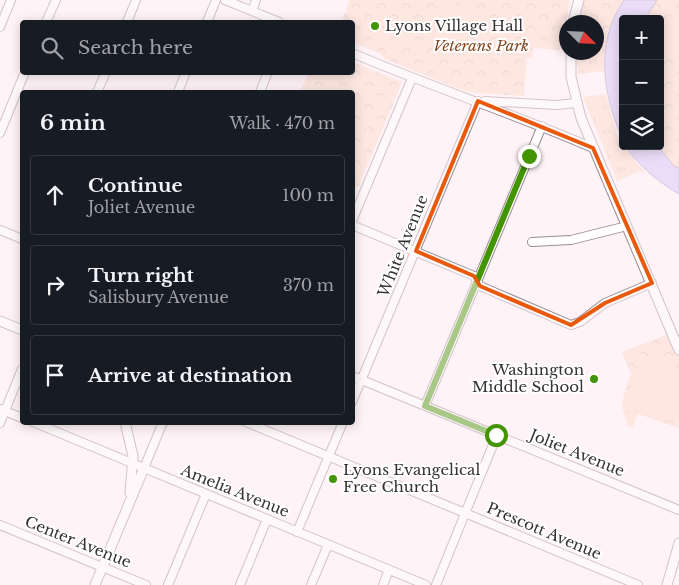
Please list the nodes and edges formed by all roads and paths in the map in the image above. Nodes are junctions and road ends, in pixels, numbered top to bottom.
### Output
1 (11, 0) edge
2 (56, 0) edge
3 (136, 0) edge
4 (216, 0) edge
5 (225, 0) edge
6 (256, 0) edge
7 (579, 0) edge
8 (252, 11) junction
9 (575, 15) edge
10 (47, 20) edge
11 (128, 20) edge
12 (208, 20) edge
13 (274, 20) edge
14 (0, 27) edge
15 (355, 55) edge
16 (571, 60) edge
17 (24, 75) edge
18 (105, 75) edge
19 (185, 75) edge
20 (267, 75) edge
21 (412, 78) junction
22 (99, 90) edge
23 (179, 90) edge
24 (261, 90) edge
25 (478, 101) junction
26 (526, 102) junction
27 (572, 103) junction
28 (526, 119) junction
29 (542, 126) junction
30 (0, 133) edge
31 (593, 148) junction
32 (355, 214) edge
33 (355, 226) edge
34 (627, 226) junction
35 (0, 230) edge
36 (20, 239) edge
37 (532, 242) dead end
38 (416, 251) junction
39 (477, 280) junction
40 (652, 283) junction
41 (0, 321) edge
42 (20, 329) edge
43 (679, 350) edge
44 (20, 373) edge
45 (355, 377) edge
46 (362, 380) junction
47 (355, 395) edge
48 (425, 406) junction
49 (3, 410) edge
50 (20, 417) edge
51 (0, 423) edge
52 (40, 425) edge
53 (126, 425) edge
54 (162, 425) edge
55 (253, 425) edge
56 (342, 425) edge
57 (496, 435) junction
58 (329, 456) junction
59 (133, 464) junction
60 (144, 468) junction
61 (206, 494) junction
62 (679, 510) edge
63 (125, 513) junction
64 (465, 513) junction
65 (267, 519) junction
66 (0, 525) edge
67 (297, 532) junction
68 (679, 543) edge
69 (328, 545) junction
70 (102, 567) junction
71 (389, 570) junction
72 (95, 585) edge
73 (146, 585) edge
74 (168, 585) edge
75 (240, 585) edge
76 (311, 585) edge
77 (383, 585) edge
78 (426, 585) edge
79 (436, 585) edge
80 (638, 585) edge
81 (666, 585) edge

1 - 14 street
2 - 10 street
3 - 11 street
4 - 12 street
5 - 8 street
6 - 8 street
7 - 9 main road
8 - 13 street
15 - 21 street
16 - 27 main road
17 - 30 street
18 - 22 street
19 - 23 street
20 - 24 street
21 - 25 street
21 - 32 street
25 - 26 street
25 - 28 street
25 - 38 street, White Avenue
26 - 27 street
26 - 28 street
27 - 31 main road
28 - 29 street
29 - 31 street
29 - 39 street
31 - 34 main road
33 - 38 street
34 - 37 street
34 - 40 main road
35 - 36 street
38 - 39 street
38 - 46 street, White Avenue
39 - 40 street
39 - 48 street
40 - 43 main road
41 - 42 main road
44 - 49 street
45 - 46 street, Joliet Avenue
46 - 47 street, White Avenue
46 - 48 street, Joliet Avenue
48 - 57 street, Joliet Avenue
49 - 50 street
49 - 51 street
52 - 59 street, Amelia Avenue
53 - 59 main road
54 - 60 street
55 - 58 street, Prescott Avenue
56 - 58 street
57 - 62 street, Joliet Avenue
57 - 64 street
58 - 64 street, Prescott Avenue
58 - 67 street
59 - 60 street, Amelia Avenue
59 - 63 main road
60 - 61 street, Amelia Avenue
60 - 63 main road
61 - 65 street, Amelia Avenue
61 - 74 street
63 - 70 main road
64 - 79 street
64 - 80 street, Prescott Avenue
65 - 67 street, Amelia Avenue
65 - 75 street
66 - 70 street, Center Avenue
67 - 69 street, Amelia Avenue
68 - 81 main road
69 - 71 street, Amelia Avenue
69 - 76 street
70 - 72 main road
70 - 73 street, Center Avenue
71 - 77 street
71 - 78 street, Amelia Avenue

